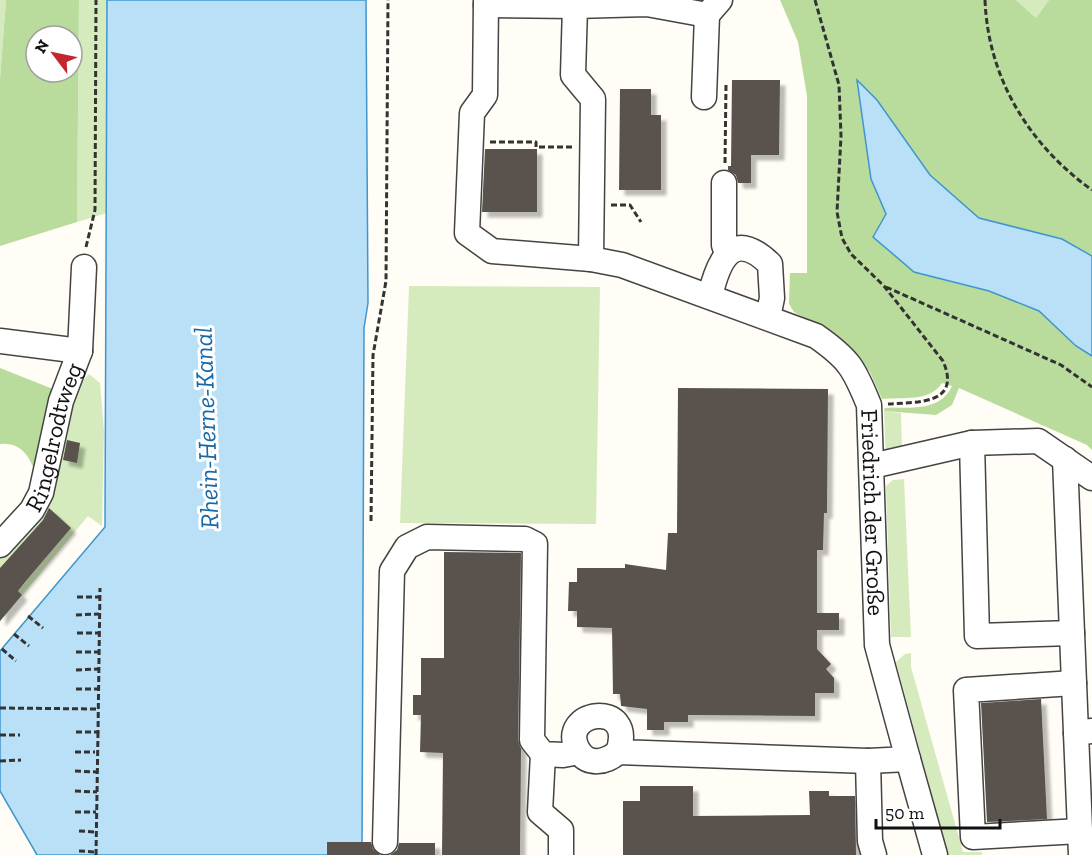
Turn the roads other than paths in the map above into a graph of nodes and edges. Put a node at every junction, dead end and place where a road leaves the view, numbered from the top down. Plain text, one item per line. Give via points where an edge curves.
1 (486, 2) edge
2 (647, 2) edge
3 (575, 6) junction
4 (714, 7) edge
5 (704, 97) dead end
6 (724, 183) dead end
7 (727, 253) junction
8 (591, 259) junction
9 (84, 267) road end
10 (710, 296) junction
11 (768, 317) junction
12 (0, 341) edge
13 (80, 351) junction
14 (972, 443) junction
15 (1065, 459) junction
16 (872, 466) junction
17 (1092, 478) edge
18 (0, 545) edge
19 (1072, 633) junction
20 (1074, 683) junction
21 (1084, 732) edge
22 (579, 752) junction
23 (618, 752) junction
24 (543, 754) junction
25 (908, 759) junction
26 (868, 761) junction
27 (1080, 831) junction
28 (386, 842) dead end
29 (561, 855) edge
30 (874, 855) edge
31 (935, 855) edge
32 (1081, 855) edge

1 - 3 street
1 - 8 street, Friedrich der Große via 485,95 472,113 467,233 492,251
2 - 3 street
2 - 4 street
3 - 8 street via 573,75 593,99
4 - 5 street
6 - 7 street
7 - 10 street
7 - 11 street via 745,247 757,251 771,264
8 - 10 street, Friedrich der Große via 622,265
9 - 13 street, Ringelrodtweg
10 - 11 street, Friedrich der Große
11 - 16 street, Friedrich der Große via 816,336 843,355 856,373 869,405
12 - 13 street, Ringelrodtweg
13 - 18 street, Ringelrodtweg via 61,401 41,493 32,510
14 - 15 street via 1038,441
14 - 16 street
14 - 19 street via 977,636
15 - 17 street
15 - 19 street
16 - 25 street, Friedrich der Große via 877,645
19 - 20 street
20 - 21 street
20 - 27 street via 966,690 973,837
21 - 27 street
22 - 23 street via 588,760 599,762
22 - 23 street via 576,730 593,715 614,720 621,730
22 - 24 street
23 - 26 street
24 - 28 street via 532,740 535,544 525,539 427,537 407,547 392,571
24 - 29 street via 540,812 561,830
25 - 26 street
25 - 31 street, Friedrich der Große
26 - 30 street via 870,841
27 - 32 street

